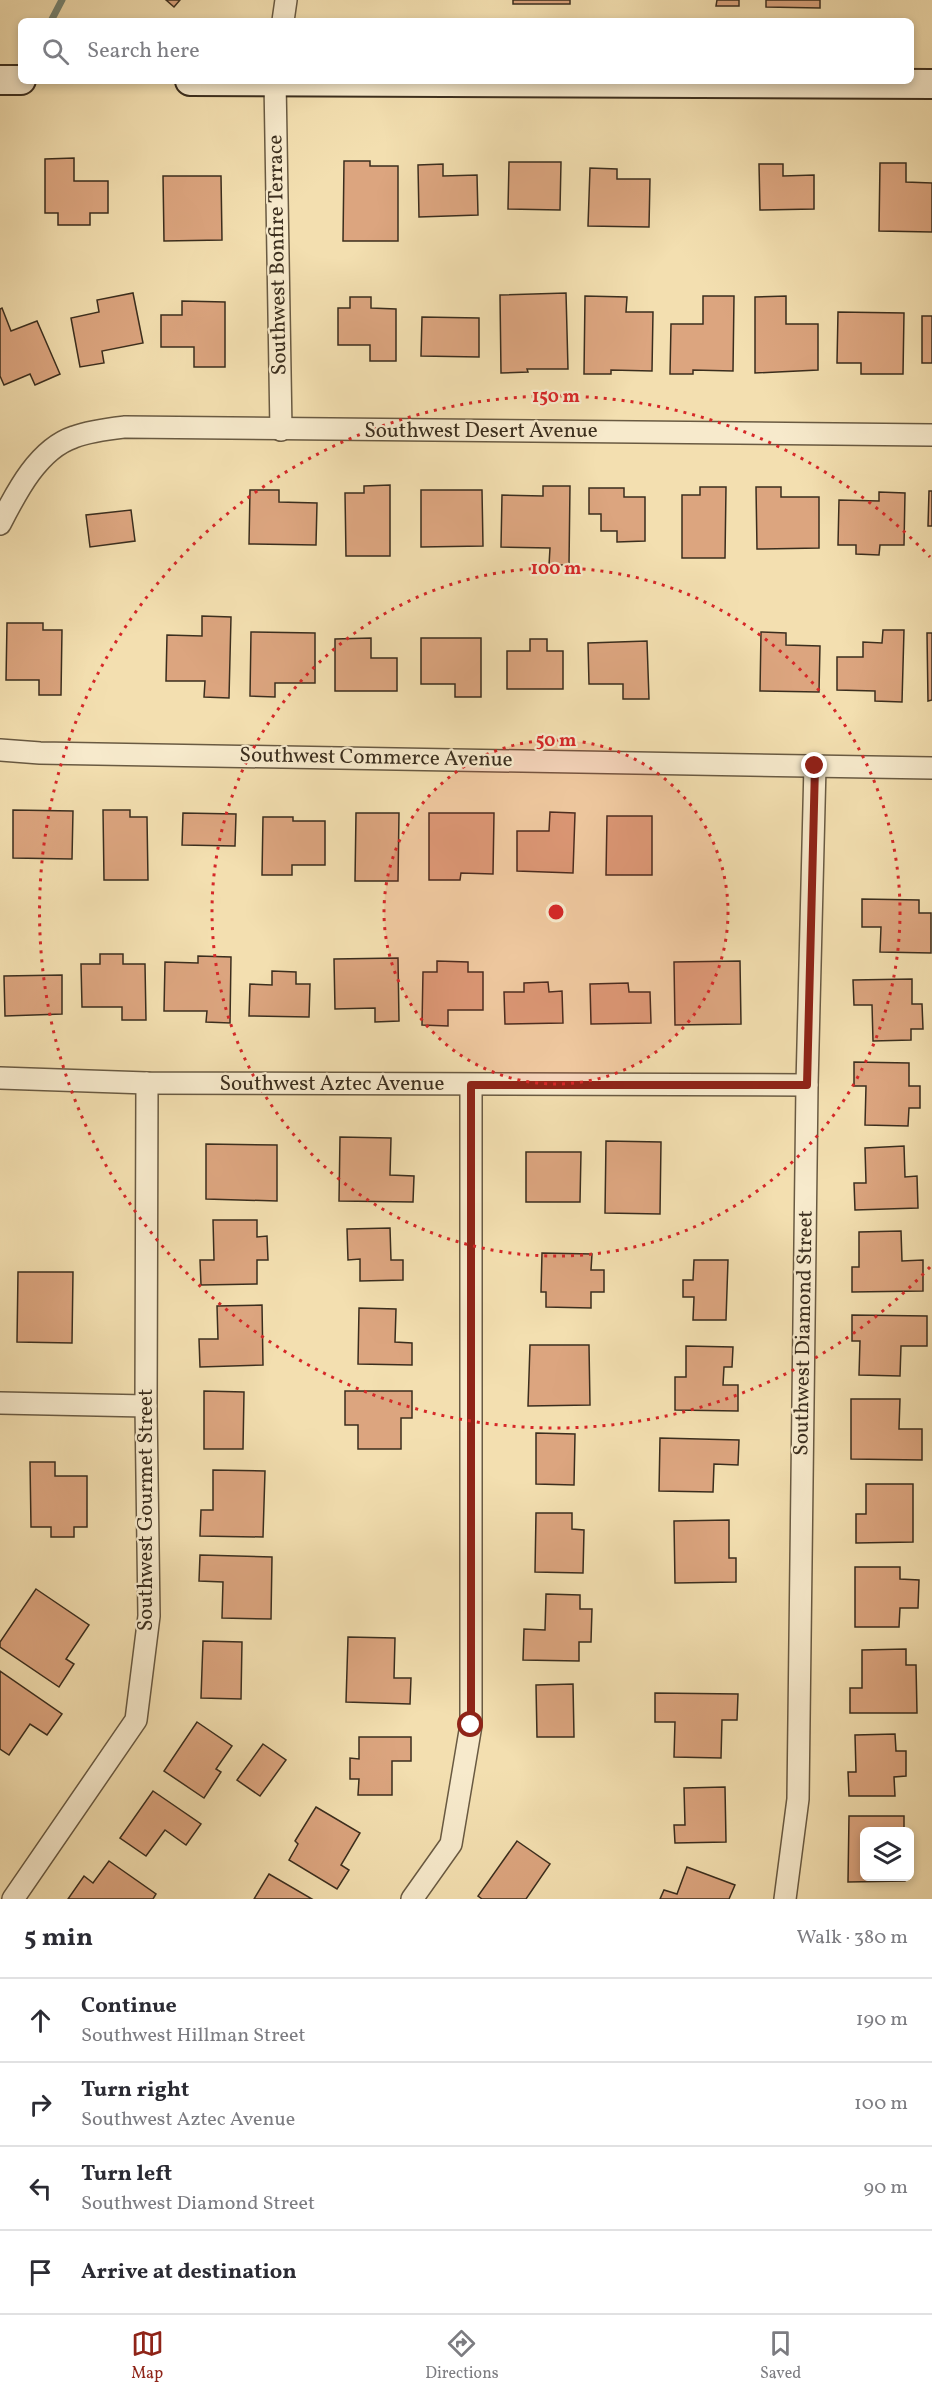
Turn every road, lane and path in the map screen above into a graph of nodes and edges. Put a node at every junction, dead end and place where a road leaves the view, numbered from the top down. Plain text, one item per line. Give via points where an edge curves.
1 (286, 0) edge
2 (283, 18) edge
3 (0, 80) edge
4 (18, 80) edge
5 (275, 84) edge
6 (914, 84) edge
7 (932, 84) edge
8 (280, 430) junction
9 (932, 435) edge
10 (0, 524) edge
11 (0, 750) edge
12 (815, 766) junction
13 (932, 768) edge
14 (0, 1078) edge
15 (147, 1083) junction
16 (471, 1085) junction
17 (807, 1085) junction
18 (0, 1403) edge
19 (146, 1406) junction
20 (13, 1899) edge
21 (412, 1899) edge
22 (785, 1899) edge

1 - 2 street
3 - 4 street
5 - 8 street, Southwest Bonfire Terrace
6 - 7 street
8 - 9 street, Southwest Desert Avenue
8 - 10 street, Southwest Desert Avenue via 125,427 72,437 39,462
11 - 12 street, Southwest Commerce Avenue
12 - 13 street, Southwest Commerce Avenue
12 - 17 street, Southwest Diamond Street
14 - 15 street, Southwest Aztec Avenue
15 - 16 street, Southwest Aztec Avenue
15 - 19 street, Southwest Gourmet Street
16 - 17 street, Southwest Aztec Avenue
16 - 21 street via 471,1725 451,1844
17 - 22 street, Southwest Diamond Street via 798,1799
18 - 19 street
19 - 20 street, Southwest Gourmet Street via 149,1616 136,1720

